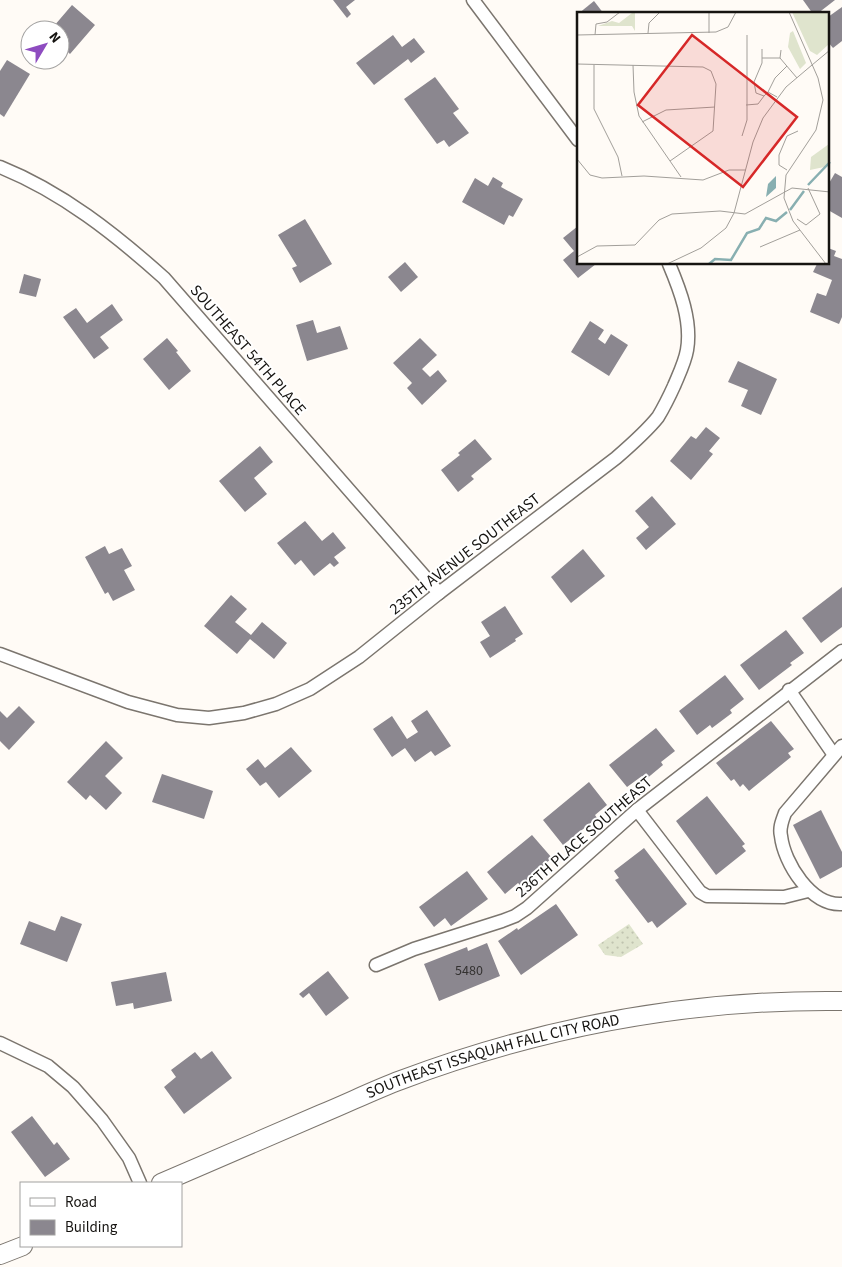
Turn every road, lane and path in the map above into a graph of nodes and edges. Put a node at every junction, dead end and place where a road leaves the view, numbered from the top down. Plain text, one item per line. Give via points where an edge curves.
1 (473, 0) edge
2 (577, 139) edge
3 (0, 167) edge
4 (669, 265) edge
5 (439, 593) junction
6 (842, 651) edge
7 (0, 654) edge
8 (789, 690) junction
9 (838, 750) edge
10 (637, 810) junction
11 (808, 891) junction
12 (842, 904) edge
13 (376, 965) dead end
14 (842, 1001) edge
15 (0, 1043) edge
16 (140, 1182) edge
17 (163, 1182) edge
18 (20, 1247) edge
19 (0, 1255) edge

1 - 2 street
3 - 5 street, SOUTHEAST 54TH PLACE via 66,201 124,242 164,278
4 - 5 street, 235TH AVENUE SOUTHEAST via 684,304 687,349 681,371 657,417 616,458
5 - 7 street, 235TH AVENUE SOUTHEAST via 359,658 310,689 276,704 209,718 177,715 128,702
6 - 8 street, 236TH PLACE SOUTHEAST
8 - 9 street
8 - 10 street, 236TH PLACE SOUTHEAST
9 - 11 street via 785,813 781,824 782,845
10 - 11 street via 700,892 707,896 784,897
10 - 13 street, 236TH PLACE SOUTHEAST via 515,916
11 - 12 street via 828,902
14 - 17 main road, SOUTHEAST ISSAQUAH FALL CITY ROAD via 722,1005 641,1015 495,1049 401,1080
15 - 16 street via 48,1066 73,1087 129,1158
18 - 19 main road

